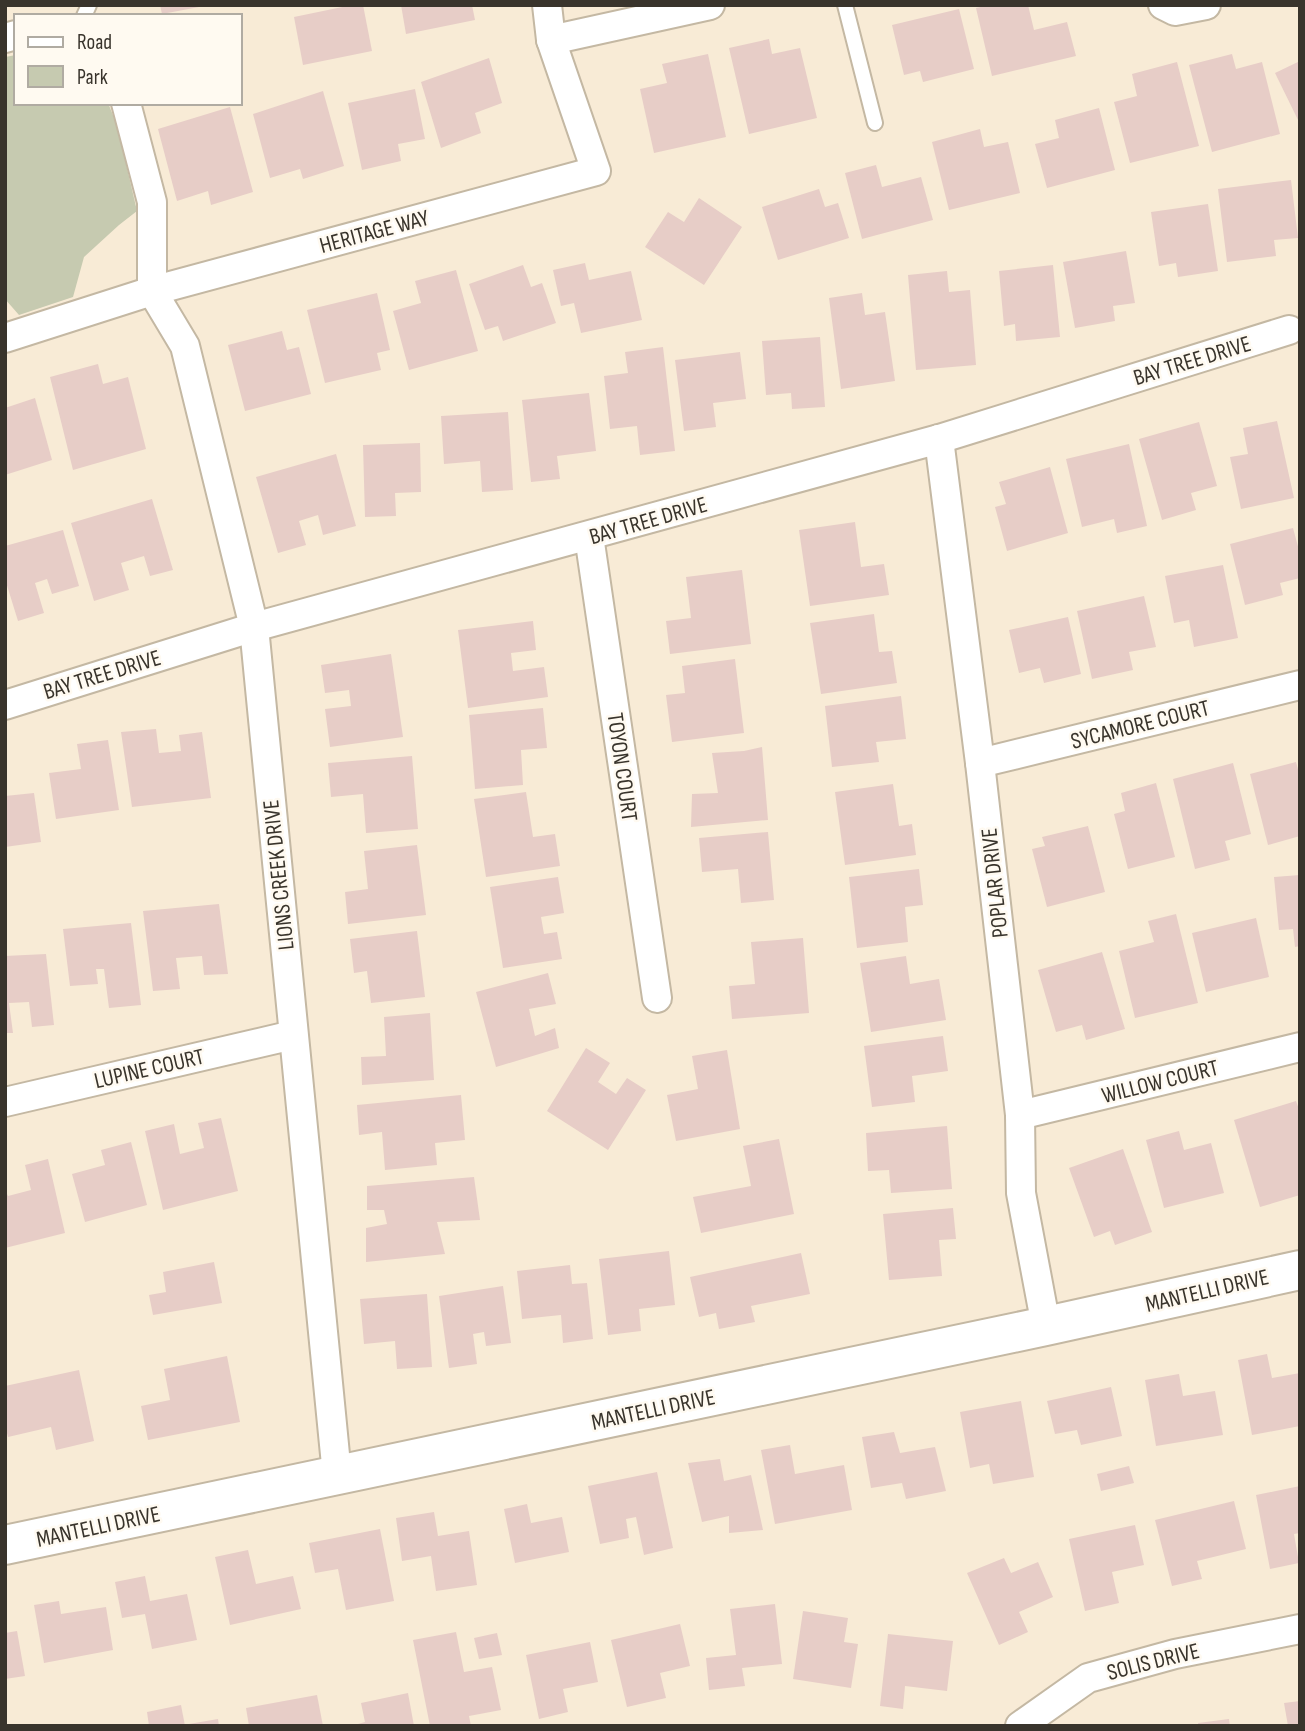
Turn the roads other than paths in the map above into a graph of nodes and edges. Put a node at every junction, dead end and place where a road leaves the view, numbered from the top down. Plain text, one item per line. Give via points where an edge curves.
1 (547, 5) edge
2 (710, 5) edge
3 (845, 5) edge
4 (1163, 5) edge
5 (1206, 5) edge
6 (551, 40) junction
7 (127, 105) edge
8 (875, 123) dead end
9 (152, 291) junction
10 (1289, 330) dead end
11 (7, 334) edge
12 (939, 439) junction
13 (589, 536) junction
14 (254, 626) junction
15 (1300, 685) edge
16 (5, 705) edge
17 (981, 763) junction
18 (657, 998) dead end
19 (293, 1035) junction
20 (1300, 1047) edge
21 (5, 1102) edge
22 (1020, 1115) junction
23 (1300, 1270) edge
24 (1046, 1326) junction
25 (337, 1475) junction
26 (5, 1545) edge
27 (1300, 1629) edge
28 (1020, 1726) edge

1 - 6 street
2 - 6 street
3 - 8 lane
4 - 5 street via 1175,11
6 - 9 street, HERITAGE WAY via 596,171
7 - 9 street via 152,202
9 - 11 street, HERITAGE WAY
9 - 14 street, LIONS CREEK DRIVE via 185,346
10 - 12 street, BAY TREE DRIVE
12 - 13 street, BAY TREE DRIVE
12 - 17 street, POPLAR DRIVE
13 - 14 street, BAY TREE DRIVE
13 - 18 street, TOYON COURT
14 - 16 street, BAY TREE DRIVE
14 - 19 street, LIONS CREEK DRIVE
15 - 17 street, SYCAMORE COURT
17 - 22 street, POPLAR DRIVE
19 - 21 street, LUPINE COURT
19 - 25 street, LIONS CREEK DRIVE
20 - 22 street, WILLOW COURT
22 - 24 street, POPLAR DRIVE via 1021,1193
23 - 24 street, MANTELLI DRIVE
24 - 25 street, MANTELLI DRIVE
25 - 26 street, MANTELLI DRIVE
27 - 28 street, SOLIS DRIVE via 1175,1654 1088,1678

